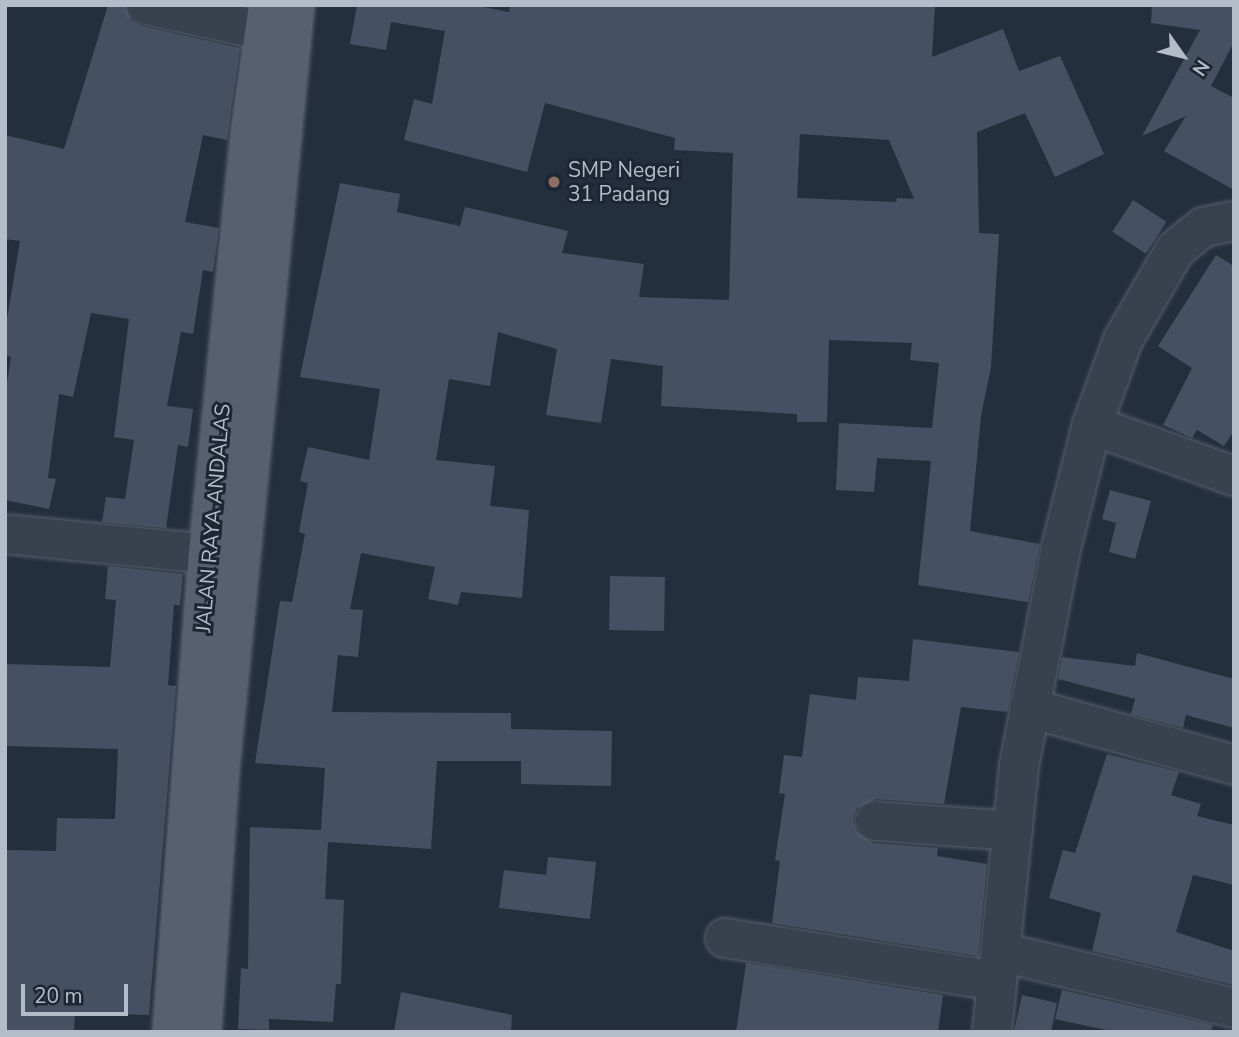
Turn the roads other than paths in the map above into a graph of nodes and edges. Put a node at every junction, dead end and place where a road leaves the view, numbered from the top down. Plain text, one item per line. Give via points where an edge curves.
1 (146, 5) edge
2 (295, 5) edge
3 (266, 18) edge
4 (1234, 221) edge
5 (1092, 425) junction
6 (232, 468) junction
7 (1234, 476) edge
8 (5, 534) edge
9 (208, 554) junction
10 (1029, 708) junction
11 (1234, 765) edge
12 (875, 821) dead end
13 (1013, 831) junction
14 (725, 938) dead end
15 (999, 966) junction
16 (1234, 1008) edge
17 (172, 1032) edge
18 (202, 1032) edge
19 (992, 1032) edge

1 - 3 street
2 - 6 main road, JALAN RAYA ANDALAS
3 - 6 main road, JALAN RAYA ANDALAS via 250,133
4 - 5 street via 1203,227 1175,250 1124,340
5 - 7 street
5 - 10 street via 1061,548
6 - 9 main road, JALAN RAYA ANDALAS
6 - 18 main road, JALAN RAYA ANDALAS
8 - 9 street
9 - 17 main road, JALAN RAYA ANDALAS
10 - 11 street
10 - 13 street
12 - 13 street
13 - 15 street
14 - 15 street
15 - 16 street
15 - 19 street

